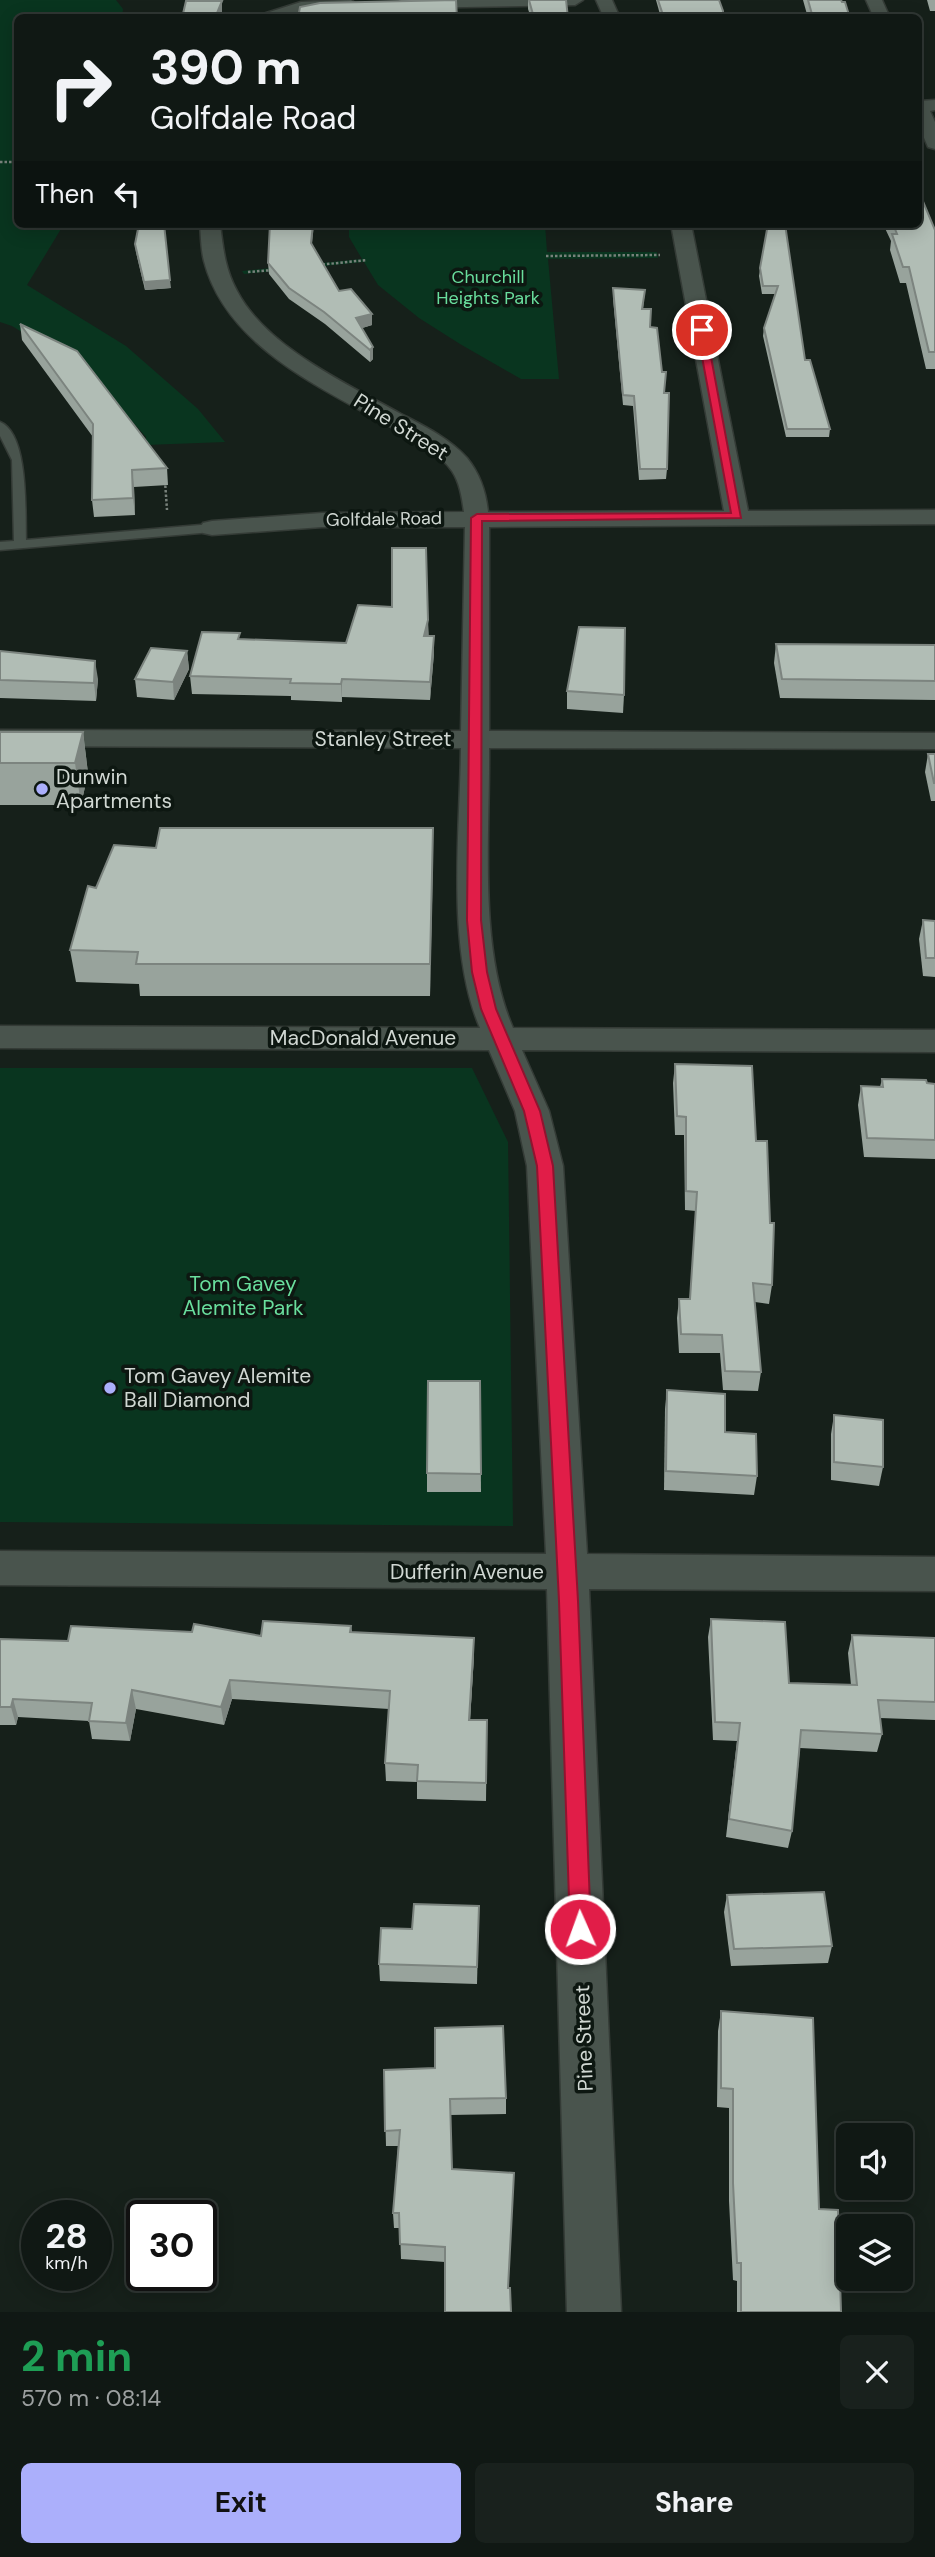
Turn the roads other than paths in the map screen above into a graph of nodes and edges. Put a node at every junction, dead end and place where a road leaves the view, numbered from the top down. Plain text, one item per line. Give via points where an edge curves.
1 (575, 0) edge
2 (365, 4) edge
3 (392, 4) edge
4 (279, 14) edge
5 (922, 113) edge
6 (935, 143) edge
7 (210, 228) edge
8 (682, 228) edge
9 (0, 425) edge
10 (737, 516) junction
11 (935, 517) edge
12 (477, 518) junction
13 (212, 528) joint
14 (20, 545) junction
15 (0, 546) edge
16 (0, 738) edge
17 (476, 740) junction
18 (935, 741) edge
19 (0, 1037) edge
20 (501, 1038) junction
21 (935, 1041) edge
22 (0, 1568) edge
23 (567, 1572) junction
24 (935, 1574) edge
25 (594, 2312) edge

1 - 3 street
2 - 4 street via 301,7
5 - 6 street
7 - 12 street, Pine Street via 209,244 225,291 258,333 310,372 448,453 465,472
8 - 10 street
9 - 14 lane via 18,460
10 - 11 street, Golfdale Road
10 - 12 street, Golfdale Road
12 - 13 street, Golfdale Road via 323,520
12 - 17 street, Pine Street
13 - 14 lane
14 - 15 lane
16 - 17 street, Stanley Street
17 - 18 street, Stanley Street
17 - 20 street, Pine Street via 474,920 488,1009
19 - 20 street, MacDonald Avenue
20 - 21 street, MacDonald Avenue
20 - 23 street, Pine Street via 532,1111 545,1166
22 - 23 street, Dufferin Avenue
23 - 24 street, Dufferin Avenue
23 - 25 street, Pine Street

